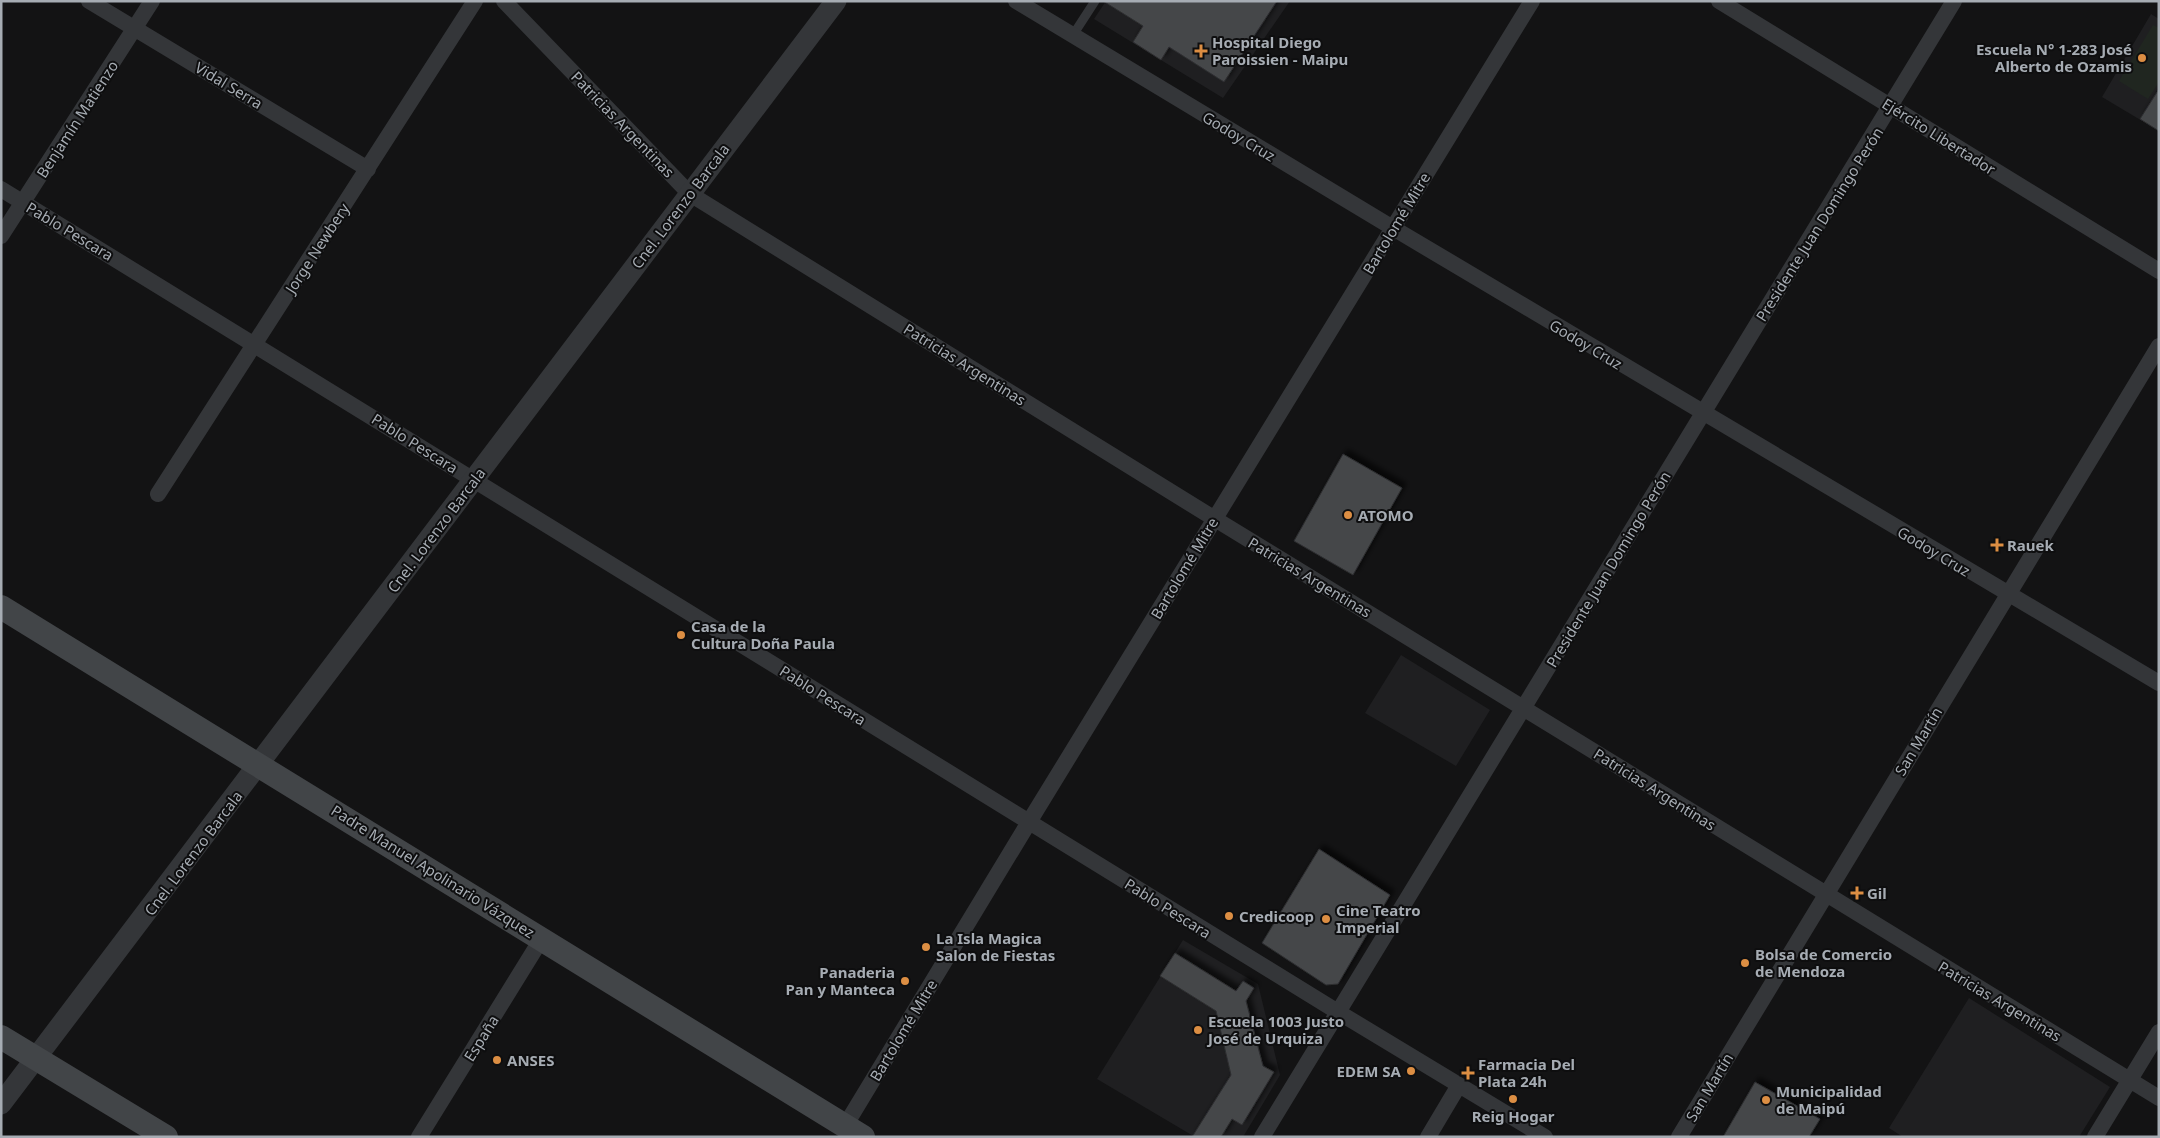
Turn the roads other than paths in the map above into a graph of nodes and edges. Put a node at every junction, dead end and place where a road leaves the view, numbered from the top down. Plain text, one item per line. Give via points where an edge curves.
1 (90, 1) edge
2 (152, 1) edge
3 (475, 1) edge
4 (504, 1) edge
5 (836, 1) edge
6 (1095, 1) edge
7 (1532, 1) edge
8 (1719, 1) edge
9 (1954, 1) edge
10 (1022, 3) edge
11 (135, 29) junction
12 (1072, 35) junction
13 (1892, 106) junction
14 (368, 169) junction
15 (1, 189) edge
16 (690, 194) junction
17 (23, 202) junction
18 (1393, 228) junction
19 (1, 236) edge
20 (2159, 271) edge
21 (256, 344) junction
22 (2159, 346) edge
23 (1703, 413) junction
24 (473, 480) junction
25 (158, 494) dead end
26 (1214, 519) junction
27 (2006, 594) junction
28 (1, 607) edge
29 (2159, 683) edge
30 (1523, 708) junction
31 (260, 765) junction
32 (1029, 822) junction
33 (1826, 894) junction
34 (542, 938) junction
35 (1338, 1012) junction
36 (2159, 1032) edge
37 (1, 1037) edge
38 (36, 1058) junction
39 (2130, 1080) junction
40 (1460, 1085) junction
41 (2159, 1098) edge
42 (1, 1104) edge
43 (849, 1133) edge
44 (166, 1137) edge
45 (420, 1137) edge
46 (1262, 1137) edge
47 (1428, 1137) edge
48 (1545, 1137) edge
49 (1679, 1137) edge
50 (2095, 1137) edge

1 - 11 street, Vidal Serra
2 - 11 street, Benjamín Matienzo
3 - 14 street, Jorge Newbery
4 - 16 street, Patricias Argentinas
5 - 16 street, Cnel. Lorenzo Barcala
6 - 12 lane
7 - 18 street, Bartolomé Mitre
8 - 13 street, Ejército Libertador
9 - 13 street, Presidente Juan Domingo Perón
10 - 12 street, Godoy Cruz
11 - 14 street, Vidal Serra
11 - 17 street, Benjamín Matienzo
12 - 18 street, Godoy Cruz
13 - 20 street, Ejército Libertador
13 - 23 street, Presidente Juan Domingo Perón
14 - 21 street, Jorge Newbery
15 - 17 street, Pablo Pescara
16 - 24 street, Cnel. Lorenzo Barcala
16 - 26 street, Patricias Argentinas
17 - 19 street, Benjamín Matienzo
17 - 21 street, Pablo Pescara
18 - 23 street, Godoy Cruz
18 - 26 street, Bartolomé Mitre
21 - 24 street, Pablo Pescara
21 - 25 street, Jorge Newbery
22 - 27 street, San Martín
23 - 27 street, Godoy Cruz
23 - 30 street, Presidente Juan Domingo Perón
24 - 31 street, Cnel. Lorenzo Barcala
24 - 32 street, Pablo Pescara
26 - 30 street, Patricias Argentinas
26 - 32 street, Bartolomé Mitre
27 - 29 street, Godoy Cruz
27 - 33 street, San Martín
28 - 31 main road, Padre Manuel Apolinario Vázquez
30 - 33 street, Patricias Argentinas
30 - 35 street, Presidente Juan Domingo Perón
31 - 34 main road, Padre Manuel Apolinario Vázquez
31 - 38 street, Cnel. Lorenzo Barcala
32 - 35 street, Pablo Pescara
32 - 43 street, Bartolomé Mitre
33 - 39 street, Patricias Argentinas
33 - 49 street, San Martín
34 - 43 main road, Padre Manuel Apolinario Vázquez
34 - 45 street, España
35 - 40 street, Pablo Pescara
35 - 46 street, Presidente Juan Domingo Perón
36 - 39 street
37 - 38 main road
38 - 42 street, Cnel. Lorenzo Barcala
38 - 44 main road
39 - 41 street, Patricias Argentinas
39 - 50 street
40 - 47 street
40 - 48 street, Pablo Pescara

